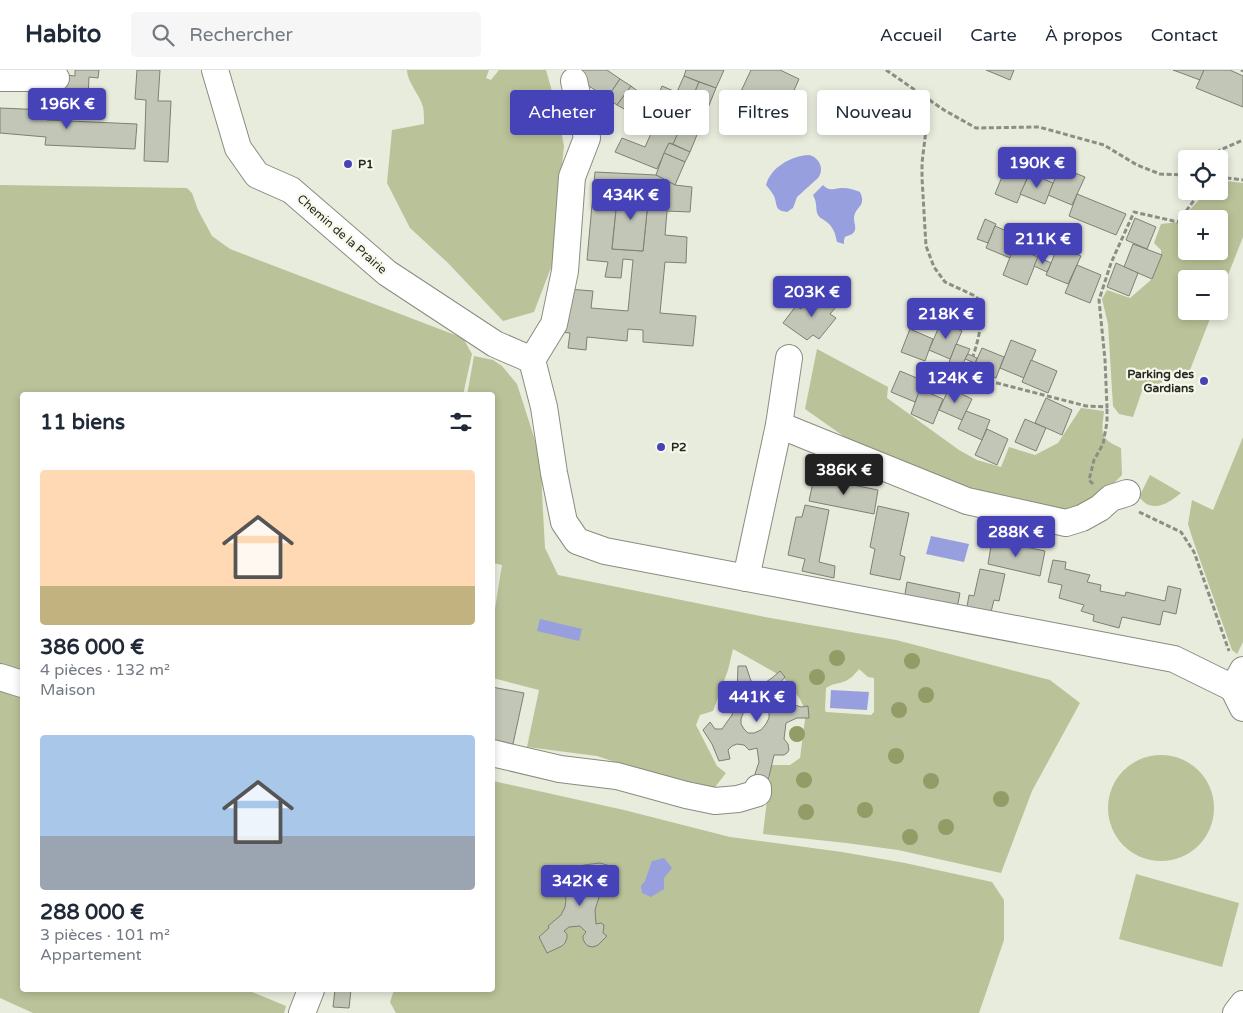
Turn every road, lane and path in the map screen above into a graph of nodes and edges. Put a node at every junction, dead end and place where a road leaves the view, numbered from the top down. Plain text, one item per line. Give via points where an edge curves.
1 (215, 70) edge
2 (886, 70) edge
3 (0, 78) edge
4 (56, 78) dead end
5 (574, 81) dead end
6 (915, 90) edge
7 (930, 100) edge
8 (925, 135) edge
9 (1243, 140) edge
10 (1220, 150) edge
11 (1178, 175) edge
12 (1228, 178) edge
13 (1243, 180) edge
14 (1194, 200) edge
15 (973, 356) dead end
16 (789, 358) dead end
17 (532, 360) junction
18 (971, 362) dead end
19 (1107, 408) junction
20 (779, 425) junction
21 (1119, 496) junction
22 (746, 578) junction
23 (0, 677) edge
24 (1238, 681) edge
25 (20, 683) edge
26 (495, 754) edge
27 (758, 788) dead end
28 (310, 992) edge
29 (1243, 1004) edge
30 (302, 1013) edge
31 (1236, 1013) edge

1 - 17 street, Chemin de la Prairie via 238,148 257,175 291,190 387,273 495,344
2 - 6 path
3 - 4 street
5 - 17 street via 588,138 572,177 565,271 554,324
7 - 11 path via 976,128 1039,127 1104,146 1160,174
8 - 15 path via 922,178 926,246 945,282 981,301
9 - 10 path
12 - 13 path
14 - 19 path via 1178,222 1134,212 1111,263 1099,300
16 - 20 street
17 - 22 street via 544,407 564,522 577,541 605,551
18 - 19 path via 966,375 1086,406
19 - 21 path via 1103,444 1094,460 1089,480 1104,494
20 - 21 street via 967,501 1066,523 1082,518
20 - 22 street
21 - 24 path via 1181,532 1194,552
22 - 24 street via 1174,659
23 - 25 street
26 - 27 street via 560,769 618,776 715,801 738,799 758,792
28 - 30 street
29 - 31 street

